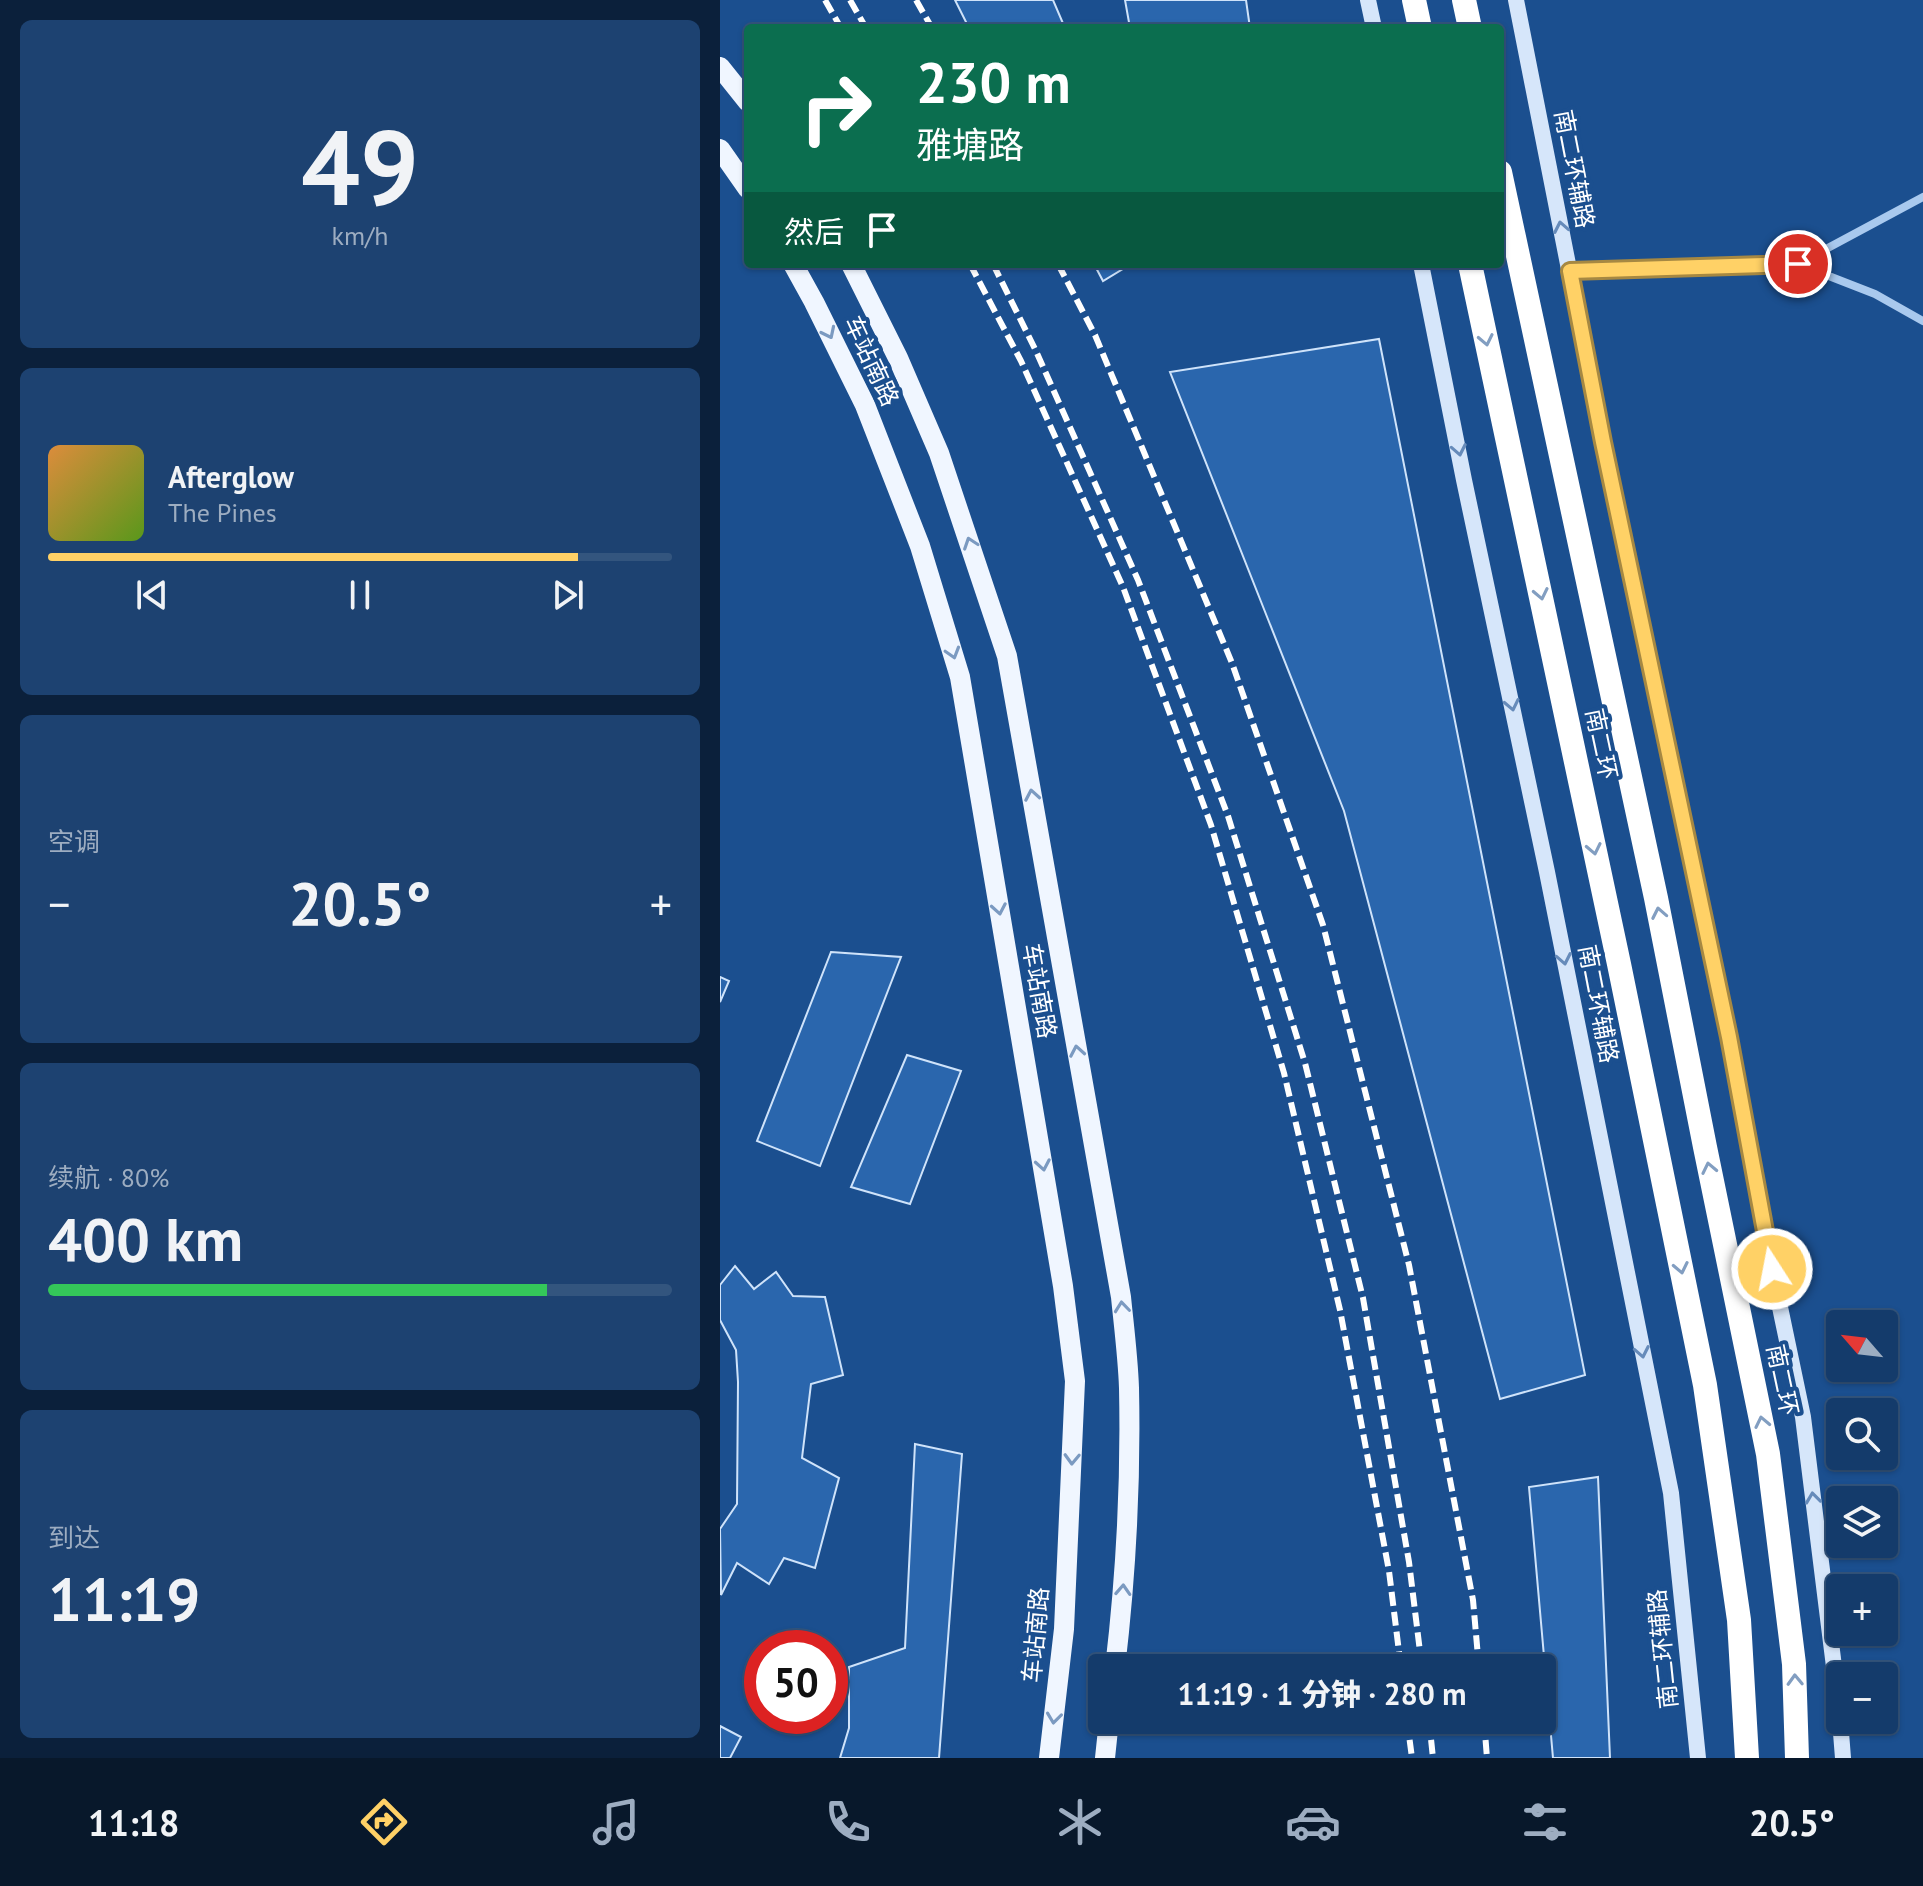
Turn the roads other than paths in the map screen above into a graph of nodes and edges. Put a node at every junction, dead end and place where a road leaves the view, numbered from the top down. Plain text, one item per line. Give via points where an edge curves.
1 (1368, 0) edge
2 (1414, 0) edge
3 (1464, 0) edge
4 (1516, 0) edge
5 (1373, 24) edge
6 (1419, 24) edge
7 (1469, 24) edge
8 (720, 67) edge
9 (744, 97) edge
10 (720, 149) edge
11 (744, 183) edge
12 (1504, 191) edge
13 (1923, 197) edge
14 (1798, 264) junction
15 (795, 268) edge
16 (853, 268) edge
17 (1422, 268) edge
18 (1471, 268) edge
19 (1570, 271) junction
20 (1923, 321) edge
21 (1117, 1654) edge
22 (1833, 1662) edge
23 (1108, 1734) edge
24 (1841, 1734) edge
25 (1049, 1758) edge
26 (1105, 1758) edge
27 (1698, 1758) edge
28 (1747, 1758) edge
29 (1797, 1758) edge
30 (1843, 1758) edge

1 - 5 main road
2 - 6 highway
3 - 7 highway
19 -> 4 main road, 南二环辅路
8 - 9 main road
10 - 11 main road
29 -> 12 highway, 南二环 via 1794,1664 1768,1454 1656,898
13 - 14 street
14 - 19 street
14 - 20 street via 1875,294
15 -> 25 main road, 车站南路 via 865,405 920,546 960,677 1075,1381 1064,1629
21 -> 16 main road, 车站南路 via 1129,1475 1129,1385 1121,1297 1007,656 939,453
17 -> 27 main road, 南二环辅路 via 1671,1493
18 -> 28 highway, 南二环 via 1705,1385 1739,1620
22 -> 19 main road, 南二环辅路 via 1803,1417
23 - 26 main road
24 - 30 main road, 南二环辅路

